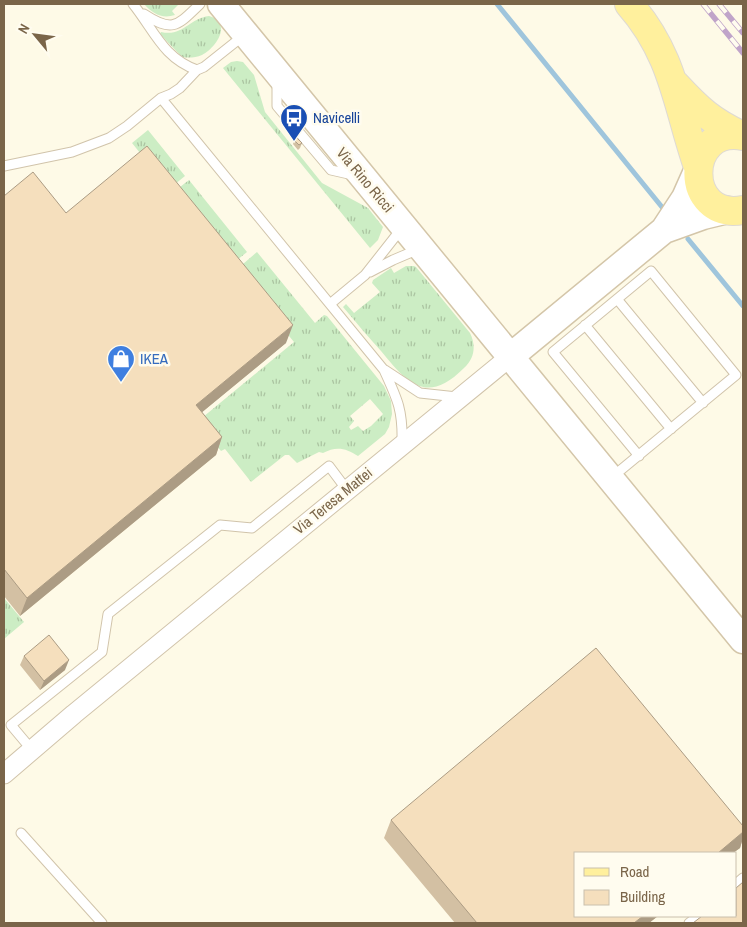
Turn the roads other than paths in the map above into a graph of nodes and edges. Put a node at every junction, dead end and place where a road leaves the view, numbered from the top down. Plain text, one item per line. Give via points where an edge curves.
1 (133, 4) edge
2 (200, 4) edge
3 (221, 4) edge
4 (629, 4) edge
5 (139, 12) junction
6 (245, 34) junction
7 (197, 70) junction
8 (674, 83) junction
9 (161, 98) junction
10 (743, 136) edge
11 (4, 166) edge
12 (698, 169) junction
13 (737, 212) edge
14 (404, 227) junction
15 (664, 230) junction
16 (420, 249) junction
17 (365, 275) junction
18 (617, 299) junction
19 (330, 304) junction
20 (585, 325) junction
21 (511, 356) junction
22 (384, 370) junction
23 (460, 397) junction
24 (703, 403) junction
25 (671, 429) junction
26 (402, 444) junction
27 (639, 456) junction
28 (611, 478) junction
29 (347, 490) junction
30 (743, 640) edge
31 (32, 750) junction
32 (4, 774) edge
33 (21, 833) dead end
34 (102, 923) edge

1 - 5 lane
2 - 5 lane via 172,26 163,25
3 - 6 street, Via Rino Ricci
4 - 8 main road via 659,48
5 - 7 lane via 169,55
6 - 7 lane
6 - 14 street, Via Rino Ricci
7 - 9 lane via 180,88
8 - 10 main road via 700,110
8 - 12 main road
9 - 11 lane via 127,126 100,142 72,152
9 - 19 lane
10 - 12 main road via 721,138 713,143 703,153
12 - 13 main road via 698,183 707,199 716,206
12 - 15 street via 685,198
13 - 15 street via 704,216
14 - 16 street, Via Rino Ricci
14 - 17 lane
15 - 21 street, Via Teresa Mattei
16 - 17 lane
16 - 21 street, Via Rino Ricci
17 - 19 lane
18 - 20 lane
18 - 24 lane
18 - 24 lane via 651,271 736,375
19 - 22 lane
20 - 25 lane
20 - 27 lane via 553,352
21 - 23 street, Via Teresa Mattei
21 - 28 street, Via Rino Ricci
22 - 23 lane via 420,393
22 - 26 lane via 399,402 403,422
23 - 26 street, Via Teresa Mattei
24 - 25 lane
25 - 27 lane
26 - 29 street, Via Teresa Mattei
27 - 28 lane
28 - 30 street, Via Rino Ricci
29 - 31 street, Via Teresa Mattei
29 - 31 lane via 329,466 252,528 220,525 108,614 102,652 11,725
31 - 32 street, Via Teresa Mattei
33 - 34 lane

